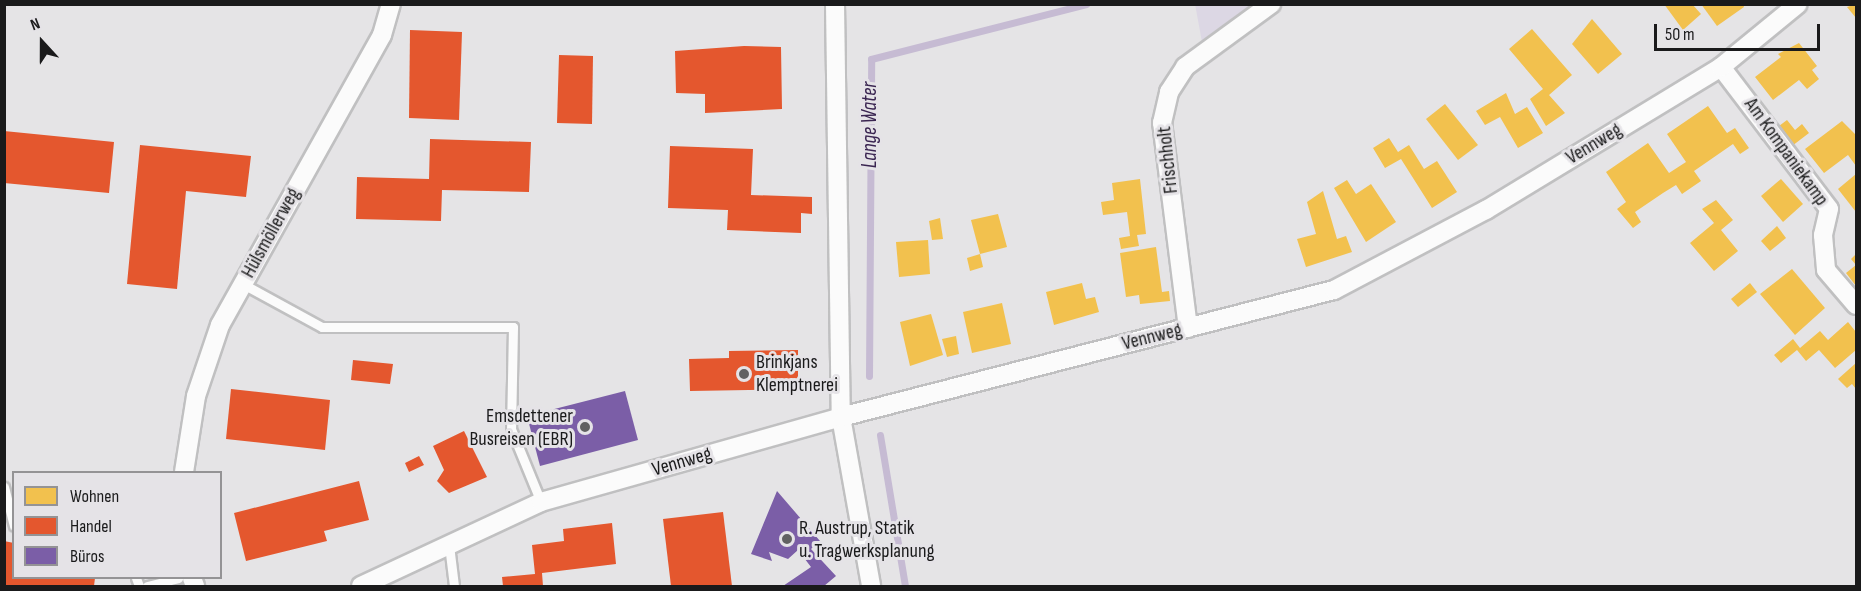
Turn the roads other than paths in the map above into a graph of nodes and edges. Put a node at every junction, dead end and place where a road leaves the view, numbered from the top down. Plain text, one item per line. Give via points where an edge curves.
1 (391, 4) edge
2 (835, 4) edge
3 (1271, 4) edge
4 (1798, 4) edge
5 (1721, 67) junction
6 (243, 284) junction
7 (1857, 305) edge
8 (1188, 328) junction
9 (842, 417) junction
10 (184, 471) edge
11 (4, 487) edge
12 (541, 502) junction
13 (12, 518) edge
14 (449, 545) junction
15 (174, 579) edge
16 (147, 586) edge
17 (361, 586) edge
18 (454, 586) edge
19 (871, 586) edge

1 - 6 street, Hülsmöllerweg via 382,36
2 - 9 street
3 - 8 street, Frischholt via 1185,67 1169,92 1162,123
4 - 5 street, Vennweg
5 - 7 street, Am Kompaniekamp via 1829,209 1823,235 1826,270
5 - 8 street, Vennweg via 1486,210 1334,290
6 - 10 street, Hülsmöllerweg via 220,325 196,396
6 - 12 lane via 322,327 513,327 511,429
8 - 9 street, Vennweg
9 - 12 street, Vennweg
9 - 19 street
11 - 13 lane
12 - 14 street, Vennweg
14 - 17 street, Vennweg
14 - 18 lane
15 - 16 lane

